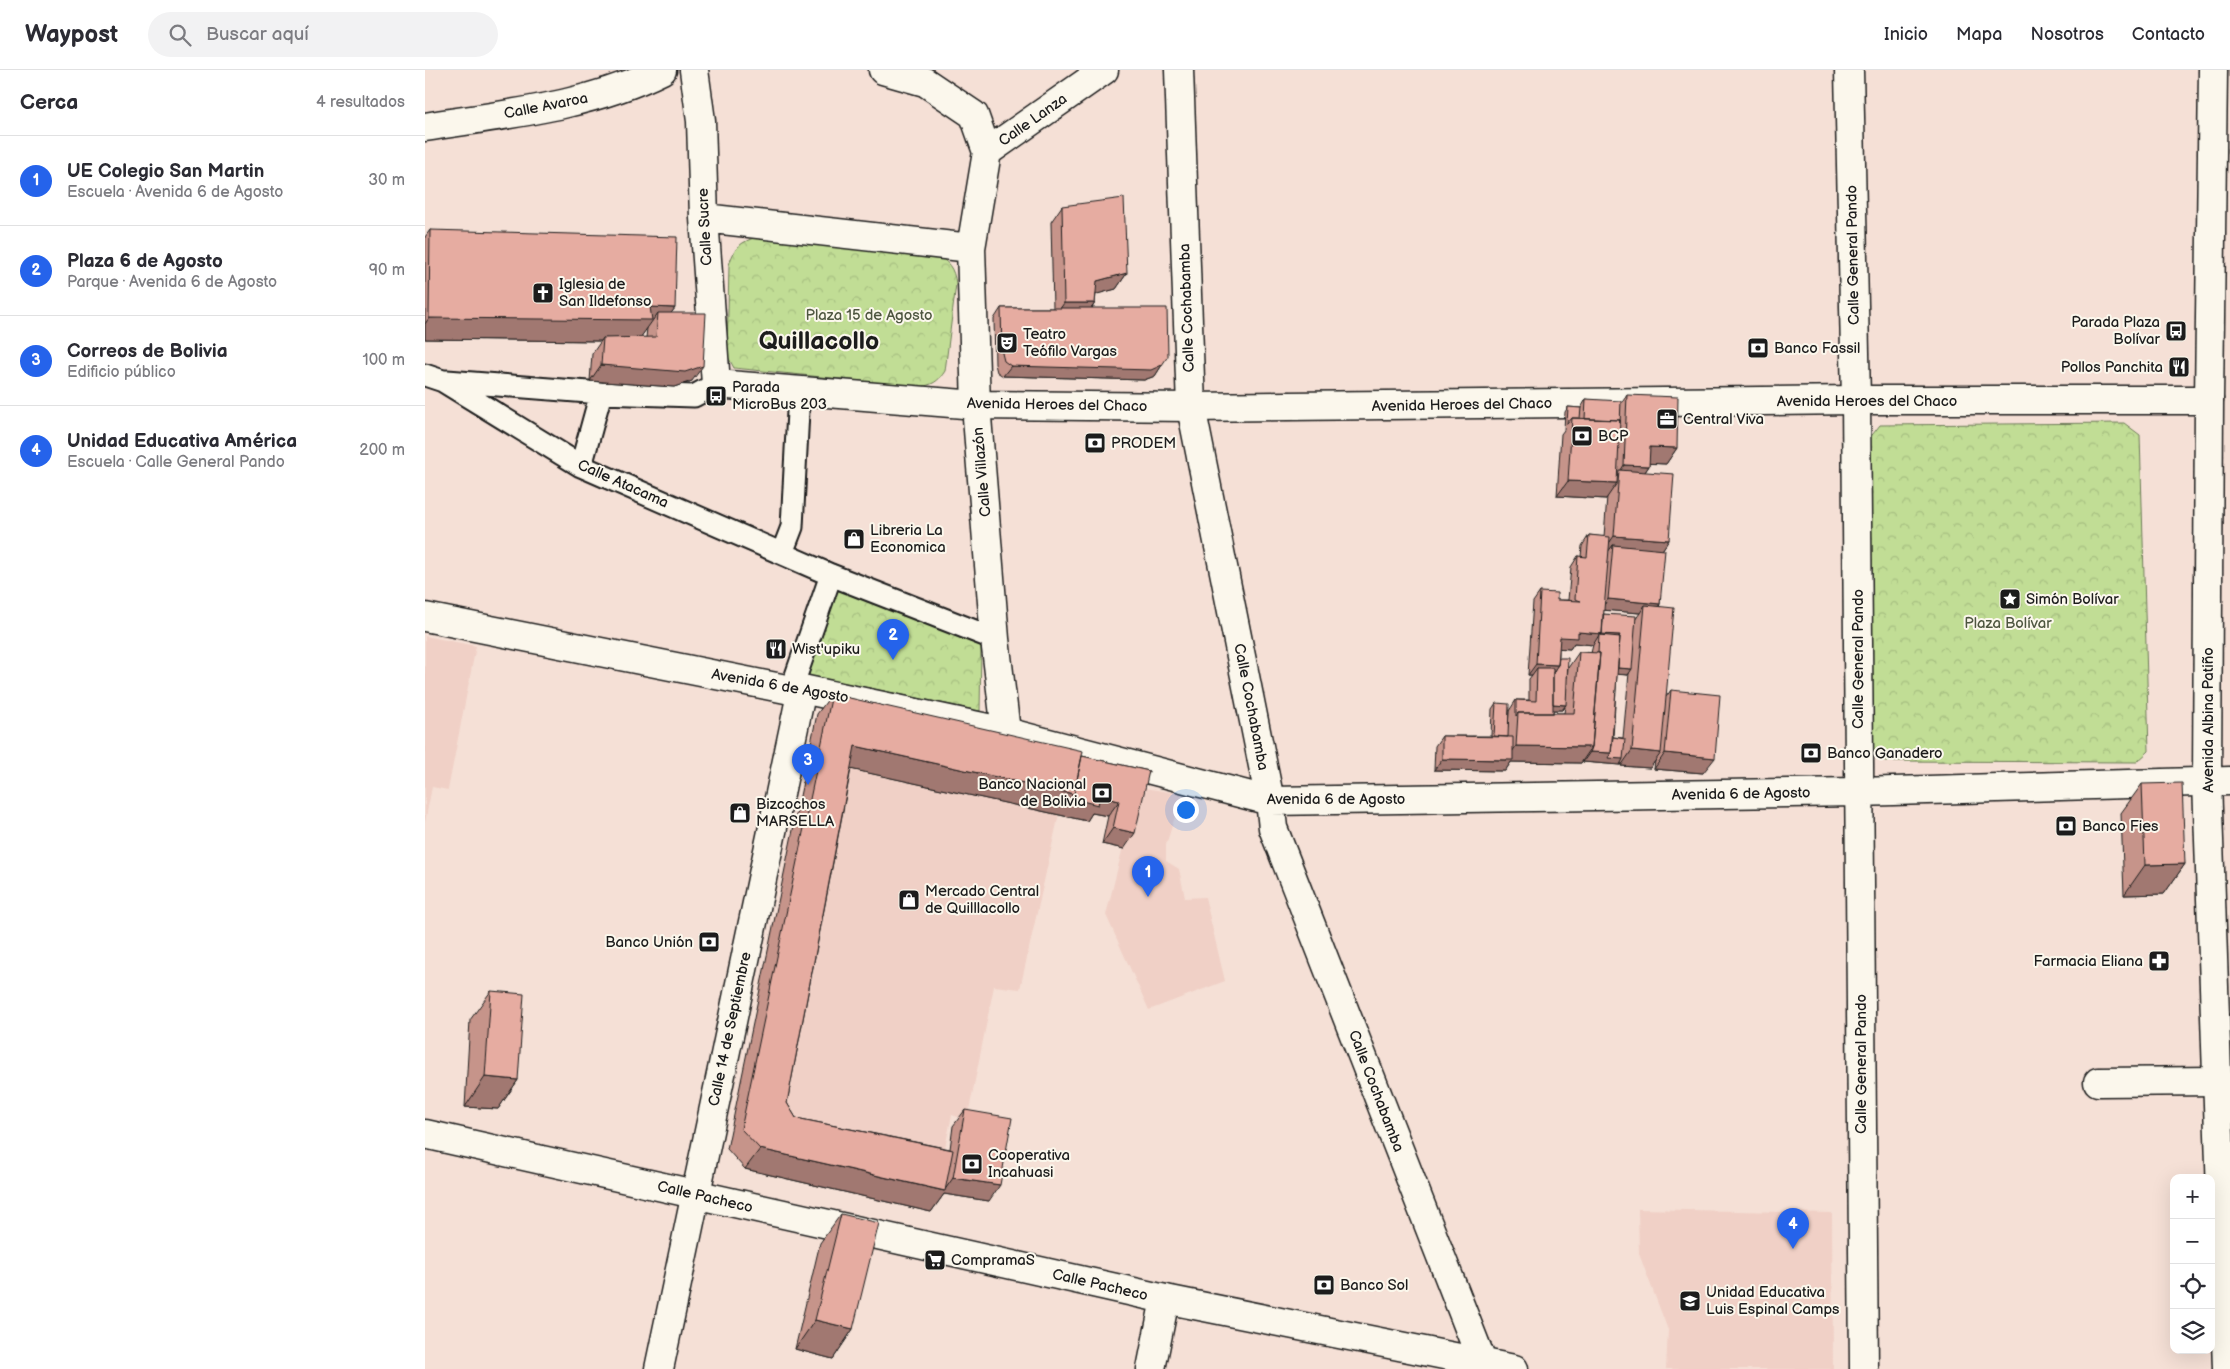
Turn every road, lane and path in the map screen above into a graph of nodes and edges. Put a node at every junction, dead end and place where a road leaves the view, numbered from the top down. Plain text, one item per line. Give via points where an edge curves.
1 (662, 70) edge
2 (694, 70) edge
3 (883, 70) edge
4 (1104, 70) edge
5 (1179, 70) edge
6 (1849, 70) edge
7 (2213, 70) edge
8 (425, 127) edge
9 (987, 152) junction
10 (704, 218) junction
11 (971, 248) junction
12 (434, 378) edge
13 (716, 384) junction
14 (799, 392) junction
15 (601, 393) junction
16 (2219, 399) edge
17 (1856, 400) junction
18 (976, 405) junction
19 (1191, 408) junction
20 (581, 466) junction
21 (781, 553) junction
22 (831, 575) junction
23 (425, 617) edge
24 (995, 639) junction
25 (797, 689) junction
26 (1006, 732) junction
27 (2219, 781) edge
28 (1859, 792) junction
29 (1270, 801) junction
30 (2218, 1081) junction
31 (2098, 1082) dead end
32 (425, 1134) edge
33 (695, 1195) junction
34 (1165, 1299) junction
35 (1483, 1366) edge
36 (659, 1369) edge
37 (1151, 1369) edge
38 (1514, 1369) edge
39 (1864, 1369) edge
40 (2227, 1369) edge

1 - 8 main road, Calle Avaroa via 634,84 566,105
2 - 10 main road, Calle Sucre via 701,120
3 - 9 main road via 925,82 974,115
4 - 9 main road, Calle Lanza
5 - 19 main road, Calle Cochabamba
6 - 17 main road, Calle General Pando
7 - 16 main road, Avenida Albina Patiño
9 - 11 main road, Calle Villazón
10 - 11 main road
10 - 13 main road, Calle Sucre
11 - 18 main road, Calle Villazón
12 - 15 street
12 - 20 street, Calle Atacama
13 - 14 main road, Avenida Heroes del Chaco
13 - 15 street via 694,396
14 - 18 main road, Avenida Heroes del Chaco
14 - 21 street via 792,527
15 - 20 street
16 - 17 main road, Avenida Heroes del Chaco
16 - 27 main road, Avenida Albina Patiño
17 - 19 main road, Avenida Heroes del Chaco
17 - 28 main road, Calle General Pando
18 - 19 main road, Avenida Heroes del Chaco
18 - 24 main road, Calle Villazón
19 - 29 main road, Calle Cochabamba
20 - 21 street, Calle Atacama
21 - 22 street, Calle Atacama
22 - 24 street, Calle Atacama
22 - 25 street
23 - 25 main road, Avenida 6 de Agosto
24 - 26 main road, Calle Villazón
25 - 26 main road, Avenida 6 de Agosto
25 - 33 main road, Calle 14 de Septiembre
26 - 29 main road, Avenida 6 de Agosto
27 - 28 main road, Avenida 6 de Agosto
27 - 30 main road, Avenida Albina Patiño
28 - 29 main road, Avenida 6 de Agosto
28 - 39 main road, Calle General Pando
29 - 35 main road, Calle Cochabamba via 1273,828
30 - 31 main road
30 - 40 main road, Avenida Albina Patiño
32 - 33 main road, Calle Pacheco
33 - 34 main road, Calle Pacheco
33 - 36 main road, Calle 14 de Septiembre
34 - 35 main road, Calle Pacheco
34 - 37 main road
35 - 38 main road, Calle Pacheco

